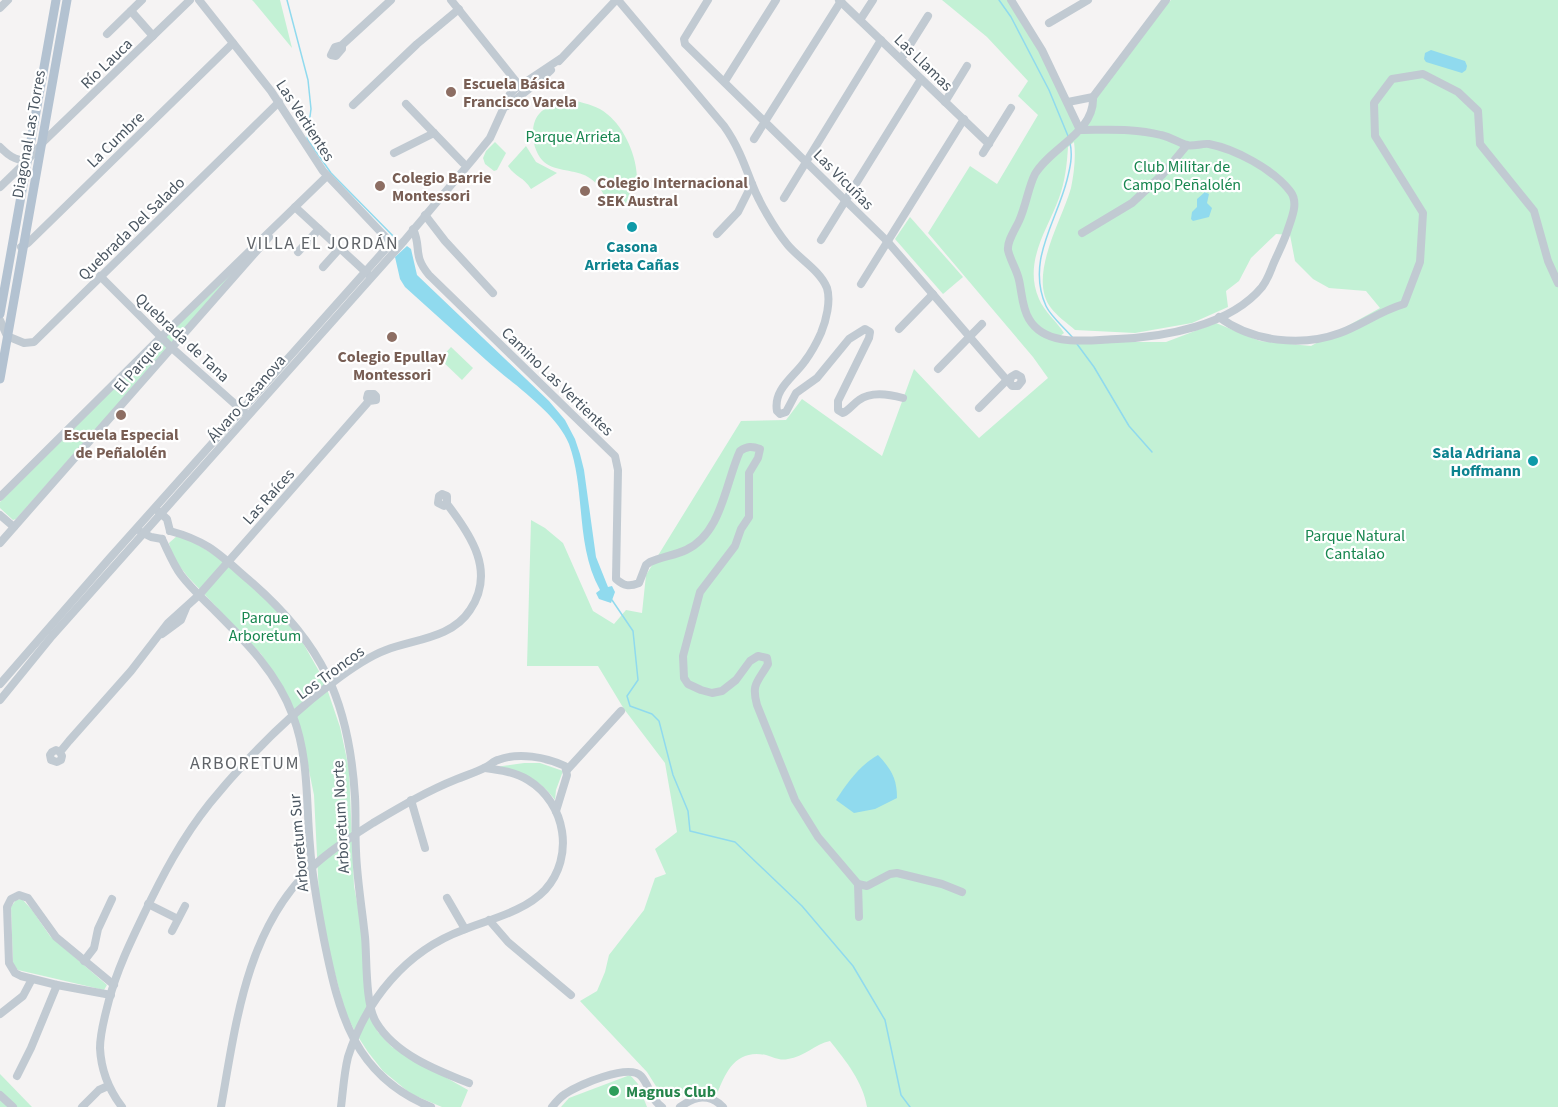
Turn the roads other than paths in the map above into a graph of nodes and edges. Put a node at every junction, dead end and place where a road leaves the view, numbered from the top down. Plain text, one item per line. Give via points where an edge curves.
1 (8, 0) edge
2 (56, 0) edge
3 (67, 0) edge
4 (142, 0) edge
5 (190, 0) edge
6 (199, 0) edge
7 (391, 0) edge
8 (451, 0) edge
9 (617, 0) edge
10 (708, 0) edge
11 (776, 0) edge
12 (873, 0) edge
13 (1011, 0) edge
14 (1088, 0) edge
15 (1166, 0) edge
16 (840, 1) edge
17 (0, 9) edge
18 (459, 9) junction
19 (131, 11) junction
20 (928, 16) dead end
21 (860, 20) junction
22 (1049, 23) dead end
23 (107, 34) dead end
24 (153, 36) junction
25 (881, 40) junction
26 (233, 43) junction
27 (342, 45) dead end
28 (560, 59) junction
29 (901, 59) junction
30 (967, 66) dead end
31 (921, 79) junction
32 (725, 81) junction
33 (519, 85) junction
34 (524, 92) junction
35 (1093, 96) junction
36 (279, 102) junction
37 (945, 102) junction
38 (1068, 102) junction
39 (353, 105) dead end
40 (406, 105) dead end
41 (1011, 108) dead end
42 (504, 109) junction
43 (964, 119) junction
44 (765, 122) junction
45 (1080, 130) junction
46 (434, 133) junction
47 (754, 139) dead end
48 (989, 144) junction
49 (41, 145) junction
50 (1187, 145) junction
51 (0, 147) edge
52 (394, 153) dead end
53 (983, 153) dead end
54 (473, 159) junction
55 (806, 160) junction
56 (27, 161) junction
57 (463, 163) junction
58 (38, 164) junction
59 (459, 175) junction
60 (327, 176) junction
61 (752, 184) junction
62 (0, 187) edge
63 (784, 198) dead end
64 (846, 199) junction
65 (295, 207) junction
66 (425, 215) junction
67 (319, 229) junction
68 (413, 230) junction
69 (1082, 233) dead end
70 (717, 234) dead end
71 (821, 240) dead end
72 (887, 241) junction
73 (397, 245) junction
74 (12, 246) junction
75 (23, 248) junction
76 (340, 248) junction
77 (298, 252) dead end
78 (323, 267) dead end
79 (368, 274) junction
80 (100, 276) junction
81 (1558, 283) edge
82 (861, 284) dead end
83 (348, 291) junction
84 (493, 293) dead end
85 (933, 294) junction
86 (345, 305) junction
87 (0, 314) edge
88 (1219, 317) junction
89 (0, 320) edge
90 (982, 324) dead end
91 (899, 328) dead end
92 (7, 336) junction
93 (161, 337) junction
94 (970, 337) junction
95 (171, 348) junction
96 (939, 369) dead end
97 (0, 379) edge
98 (903, 398) dead end
99 (369, 401) dead end
100 (979, 408) dead end
101 (245, 413) junction
102 (230, 436) junction
103 (199, 458) junction
104 (0, 497) edge
105 (447, 504) dead end
106 (158, 511) junction
107 (0, 515) edge
108 (14, 527) junction
109 (140, 531) junction
110 (170, 531) junction
111 (162, 538) junction
112 (0, 543) edge
113 (229, 561) junction
114 (199, 595) junction
115 (0, 684) edge
116 (331, 684) junction
117 (0, 700) edge
118 (621, 711) dead end
119 (293, 716) junction
120 (60, 752) dead end
121 (485, 768) junction
122 (567, 770) junction
123 (411, 800) junction
124 (556, 811) junction
125 (356, 834) junction
126 (426, 848) dead end
127 (311, 867) junction
128 (858, 884) junction
129 (962, 892) dead end
130 (447, 898) dead end
131 (112, 899) dead end
132 (148, 904) junction
133 (185, 906) dead end
134 (859, 917) dead end
135 (178, 919) junction
136 (489, 920) junction
137 (465, 929) junction
138 (172, 931) dead end
139 (84, 961) junction
140 (32, 979) junction
141 (57, 985) junction
142 (114, 985) junction
143 (111, 995) junction
144 (571, 995) dead end
145 (371, 1008) junction
146 (0, 1014) edge
147 (355, 1042) junction
148 (17, 1076) dead end
149 (469, 1083) dead end
150 (108, 1086) junction
151 (0, 1095) edge
152 (13, 1107) edge
153 (82, 1107) edge
154 (122, 1107) edge
155 (221, 1107) edge
156 (341, 1107) edge
157 (431, 1107) edge
158 (552, 1107) edge
159 (662, 1107) edge
160 (680, 1107) edge
161 (723, 1107) edge

1 - 17 street
2 - 56 main road, Diagonal Las Torres
3 - 49 main road, Diagonal Las Torres
4 - 19 street
5 - 24 street, Río Lauca
6 - 26 street, Las Vertientes
7 - 27 street
8 - 18 street
9 - 28 street, Álvaro Casanova
9 - 61 street via 724,126 738,148
10 - 32 street, Las Vicuñas via 684,43
11 - 32 street
12 - 21 street
13 - 38 street
14 - 22 street
15 - 35 street
16 - 21 street, Las Llamas
16 - 44 street
18 - 33 street
18 - 39 street
19 - 23 street
19 - 24 street
20 - 29 street
21 - 25 street, Las Llamas
24 - 49 street, Río Lauca
25 - 29 street, Las Llamas
25 - 55 street
26 - 36 street, Las Vertientes
26 - 75 street, La Cumbre
28 - 33 street, Álvaro Casanova
28 - 34 street, Álvaro Casanova
29 - 31 street, Las Llamas
30 - 37 street
31 - 37 street, Las Llamas
31 - 64 street
32 - 44 street, Las Vicuñas
33 - 34 street
33 - 42 street, Álvaro Casanova
34 - 42 street, Álvaro Casanova
35 - 38 street
35 - 45 street via 1094,105
36 - 60 street, Las Vertientes
36 - 80 street, Quebrada Del Salado
37 - 43 street, Las Llamas
38 - 45 street
40 - 46 street
41 - 48 street
42 - 54 street, Álvaro Casanova via 490,138
43 - 48 street, Las Llamas
43 - 72 street
44 - 47 street
44 - 55 street, Las Vicuñas
45 - 50 street via 1136,130
45 - 88 street via 1036,173 1009,244 1028,318 1050,338 1084,340 1176,333
46 - 52 street
46 - 57 street
48 - 53 street
49 - 56 street, Río Lauca
49 - 58 main road, Diagonal Las Torres
50 - 69 street via 1132,203
50 - 88 street via 1207,144 1238,153 1260,165 1290,191 1295,203 1287,235 1268,278 1243,304
51 - 56 street via 9,156
54 - 57 street
54 - 59 street, Álvaro Casanova
55 - 63 street
55 - 64 street, Las Vicuñas
56 - 58 street
56 - 62 street
56 - 74 main road, Diagonal Las Torres
57 - 59 street
58 - 75 main road, Diagonal Las Torres
59 - 66 street, Álvaro Casanova
60 - 65 street, El Parque
60 - 73 street, Las Vertientes
61 - 70 street via 738,212
61 - 98 street via 782,237 823,281 828,295 820,335 807,359 780,391 777,411 784,413 796,393 817,378 849,339 864,329 870,336 838,401 838,411 846,412 870,395
64 - 71 street
64 - 72 street, Las Vicuñas
65 - 67 street
65 - 93 street, El Parque
65 - 95 street, El Parque
66 - 68 street, Álvaro Casanova
66 - 84 street
67 - 76 street
67 - 77 street
68 - 73 street, Álvaro Casanova
68 - 128 street, Camino Las Vertientes via 418,260 429,275 615,456 616,579 622,584 639,583 650,561 686,550 706,534 718,513 740,451 753,446 760,449 749,473 748,517 735,546 700,592 683,656 684,678 701,690 722,691 750,661 758,656 767,658 768,664 753,692 761,716 795,800 818,837
72 - 82 street
72 - 85 street, Las Vicuñas
73 - 79 street, Álvaro Casanova
74 - 75 street
74 - 87 main road, Diagonal Las Torres
75 - 92 main road, Diagonal Las Torres
76 - 78 street
76 - 79 street
79 - 83 street, Álvaro Casanova
79 - 86 street, Álvaro Casanova
80 - 92 street, Quebrada Del Salado via 34,342 24,343
80 - 93 street, Quebrada de Tana
81 - 88 street via 1534,211 1480,144 1478,111 1458,92 1423,74 1392,79 1374,103 1375,136 1423,213 1421,259 1404,304 1385,309 1341,333 1307,342 1260,337
83 - 86 street
83 - 101 street, Álvaro Casanova
85 - 91 street
85 - 94 street, Las Vicuñas
86 - 101 street, Álvaro Casanova
89 - 92 street
90 - 94 street
92 - 97 main road, Diagonal Las Torres
93 - 95 street, Quebrada de Tana
93 - 104 street, El Parque
94 - 96 street
94 - 100 street, Las Vicuñas via 1008,380
95 - 101 street, Quebrada de Tana
95 - 108 street, El Parque
99 - 113 street, Las Raíces
101 - 102 street, Álvaro Casanova
101 - 103 street, Álvaro Casanova
102 - 103 street
102 - 106 street, Álvaro Casanova
103 - 106 street, Álvaro Casanova
105 - 116 street, Los Troncos via 474,543 480,562 480,589 471,609 450,629 386,650
106 - 109 street, Álvaro Casanova
106 - 110 street via 169,523
107 - 108 street
108 - 112 street, El Parque
109 - 111 street
109 - 115 street, Álvaro Casanova
109 - 117 street, Álvaro Casanova
110 - 111 street
110 - 113 street, Arboretum Norte via 202,542
111 - 114 street, Arboretum Sur via 180,574
113 - 114 street, Las Raíces
113 - 116 street, Arboretum Norte via 289,618 313,650
114 - 119 street, Arboretum Sur via 258,656
114 - 120 street, Las Raíces via 181,620 160,636
116 - 119 street, Los Troncos
116 - 125 street, Arboretum Norte via 351,757
118 - 122 street
119 - 127 street, Arboretum Sur via 306,772
119 - 132 street, Los Troncos via 268,737 209,805
121 - 122 street via 499,759 528,756 560,764
121 - 123 street
121 - 124 street via 508,771 530,781 547,796
122 - 124 street
123 - 125 street
123 - 126 street
124 - 136 street via 563,849 554,878 530,903
125 - 127 street
125 - 145 street, Arboretum Norte
127 - 147 street, Arboretum Sur via 331,977
127 - 155 street via 276,912 252,963
128 - 129 street via 867,886 897,873
128 - 134 street
130 - 137 street
131 - 139 street via 94,948
132 - 135 street
132 - 142 street, Los Troncos
133 - 135 street
135 - 138 street
136 - 137 street
136 - 144 street via 508,942
137 - 145 street via 442,938 412,958
139 - 140 street via 56,937 28,898 16,896 8,904 9,963 18,975
139 - 142 street
140 - 141 street
140 - 146 street via 23,996
141 - 143 street
141 - 148 street
142 - 143 street, Los Troncos
143 - 150 street, Los Troncos via 100,1049
145 - 147 street
145 - 149 street, Arboretum Norte via 380,1029 407,1052
147 - 156 street via 345,1072
147 - 157 street, Arboretum Sur via 389,1084
150 - 153 street
150 - 154 street
151 - 152 street
158 - 159 street via 568,1092 630,1071 642,1077
160 - 161 street via 704,1097

